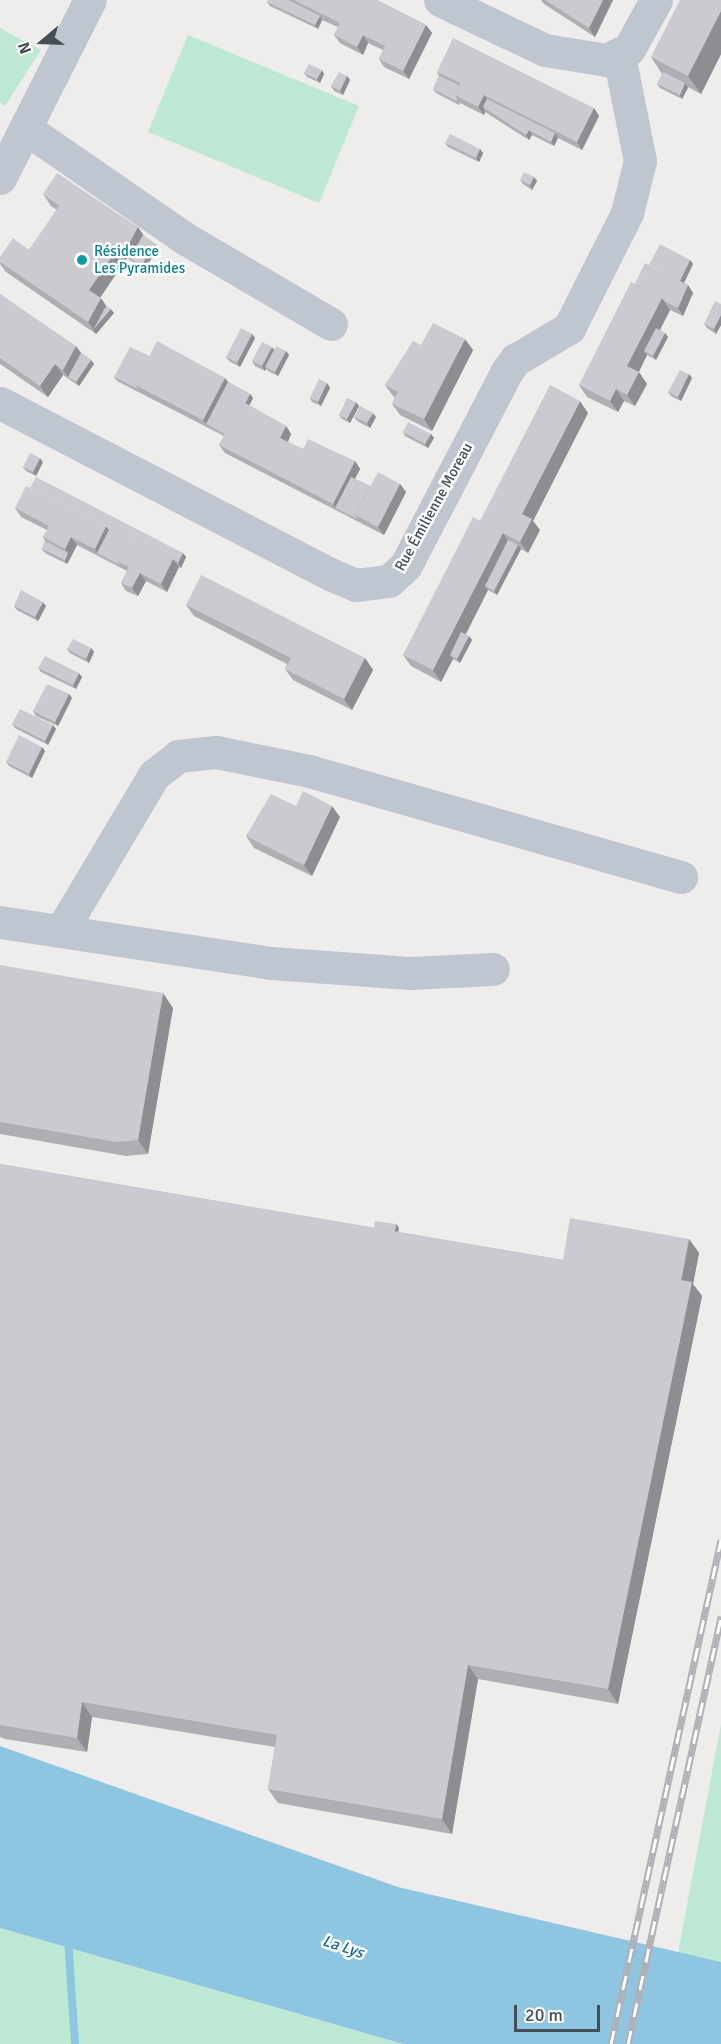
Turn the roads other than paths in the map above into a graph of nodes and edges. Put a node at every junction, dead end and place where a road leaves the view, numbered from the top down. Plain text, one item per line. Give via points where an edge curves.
1 (90, 0) edge
2 (440, 0) edge
3 (656, 0) edge
4 (620, 56) junction
5 (25, 128) junction
6 (0, 178) edge
7 (331, 324) dead end
8 (0, 403) edge
9 (681, 878) dead end
10 (0, 922) edge
11 (61, 931) junction
12 (493, 969) dead end

1 - 5 street
2 - 4 street via 545,50 593,59
3 - 4 street via 638,36
4 - 8 street, Rue Émilienne Moreau via 640,160 637,187 569,328 515,360 406,565 378,585 356,585 332,575
5 - 6 street
5 - 7 street via 186,239
9 - 11 street via 309,771 216,752 178,756 154,775
10 - 11 street
11 - 12 street via 271,963 410,973

